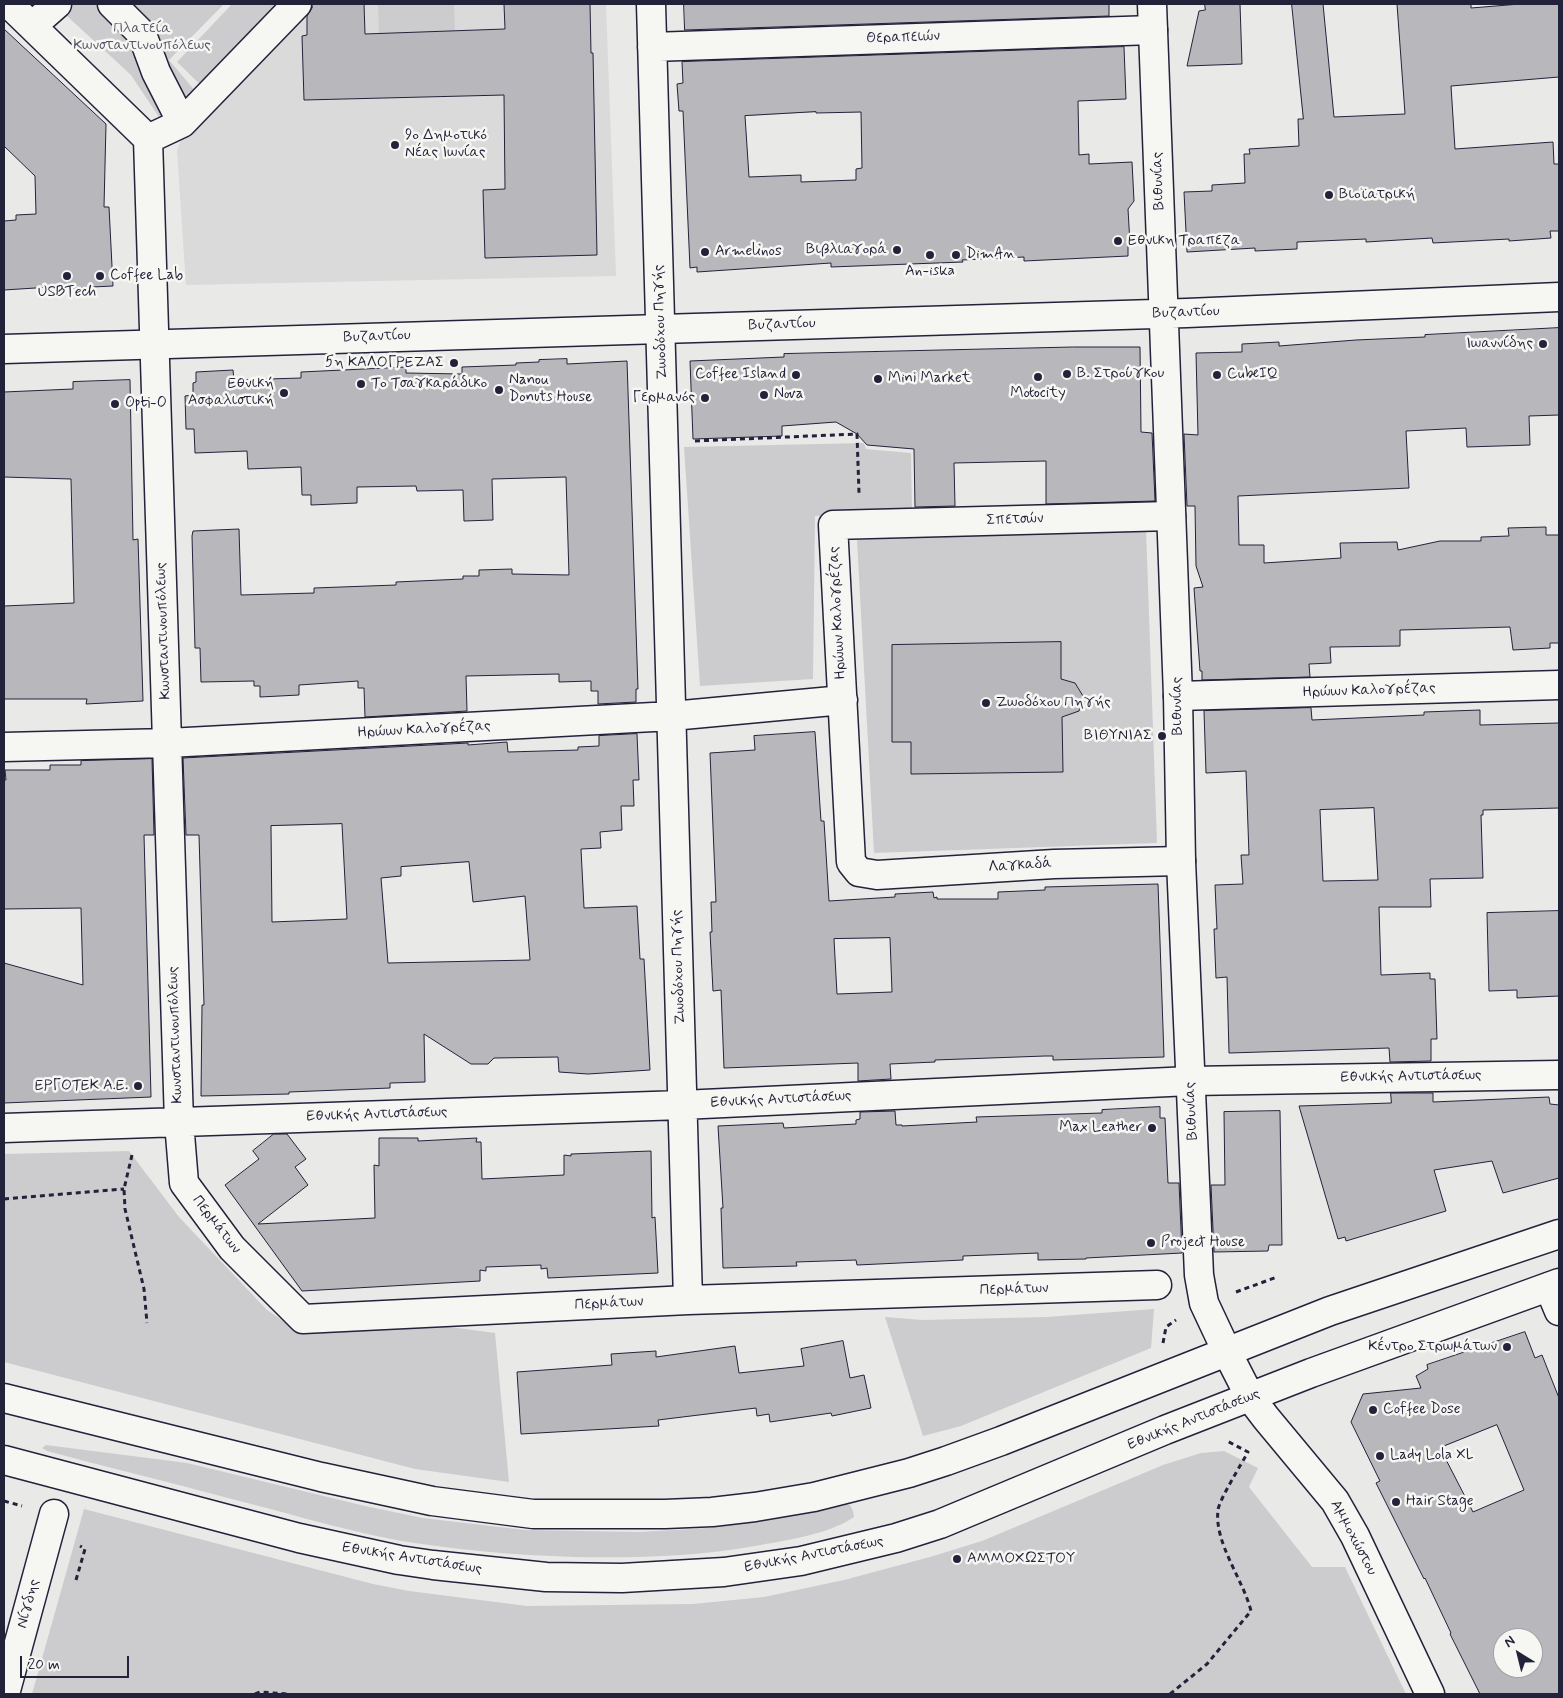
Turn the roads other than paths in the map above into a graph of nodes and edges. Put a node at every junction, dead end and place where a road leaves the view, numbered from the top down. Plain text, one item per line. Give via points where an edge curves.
1 (9, 4) edge
2 (57, 4) edge
3 (112, 4) edge
4 (297, 4) edge
5 (651, 4) edge
6 (1153, 17) edge
7 (32, 26) junction
8 (652, 47) junction
9 (182, 123) junction
10 (148, 139) junction
11 (1559, 297) edge
12 (1163, 313) junction
13 (661, 328) junction
14 (154, 344) junction
15 (4, 349) edge
16 (1171, 516) junction
17 (832, 525) joint
18 (1559, 685) edge
19 (1178, 696) junction
20 (843, 700) junction
21 (672, 716) junction
22 (168, 743) junction
23 (4, 747) edge
24 (1181, 860) junction
25 (859, 872) joint
26 (1559, 1075) edge
27 (1190, 1081) junction
28 (682, 1105) junction
29 (168, 1123) junction
30 (4, 1128) edge
31 (1559, 1234) edge
32 (1157, 1285) dead end
33 (1556, 1293) edge
34 (688, 1300) junction
35 (1226, 1352) junction
36 (4, 1398) edge
37 (1258, 1407) junction
38 (4, 1460) edge
39 (54, 1514) dead end
40 (5, 1694) edge
41 (1430, 1694) edge

1 - 7 street
2 - 7 street
3 - 9 street via 142,34 156,72
4 - 9 street
5 - 8 street, Ζωοδόχου Πηγής
6 - 8 street, Θεραπειών
6 - 12 street, Βιθυνίας
7 - 10 street
8 - 13 street, Ζωοδόχου Πηγής
9 - 10 street
10 - 14 street, Κωνσταντινουπόλεως
11 - 12 street, Βυζαντίου
12 - 13 street, Βυζαντίου
12 - 16 street, Βιθυνίας
13 - 14 street, Βυζαντίου
13 - 21 street, Ζωοδόχου Πηγής
14 - 15 street, Βυζαντίου
14 - 22 street, Κωνσταντινουπόλεως
16 - 17 street, Σπετσών
16 - 19 street, Βιθυνίας
17 - 20 street, Ηρώων Καλογρέζας
18 - 19 street, Ηρώων Καλογρέζας
19 - 24 street, Βιθυνίας
20 - 21 street, Ηρώων Καλογρέζας
20 - 25 street, Ηρώων Καλογρέζας via 851,862
21 - 22 street, Ηρώων Καλογρέζας
21 - 28 street, Ζωοδόχου Πηγής
22 - 23 street, Ηρώων Καλογρέζας
22 - 29 street, Κωνσταντινουπόλεως
24 - 25 street, Λαγκαδά via 878,875
24 - 27 street, Βιθυνίας
26 - 27 street, Εθνικής Αντιστάσεως
27 - 28 street, Εθνικής Αντιστάσεως
27 - 35 street, Βιθυνίας via 1199,1275 1204,1304
28 - 29 street, Εθνικής Αντιστάσεως
28 - 34 street, Ζωοδόχου Πηγής
29 - 30 street, Εθνικής Αντιστάσεως
29 - 34 street, Περμάτων via 184,1183 232,1248 302,1319
31 - 35 street via 1330,1311
32 - 34 street, Περμάτων
33 - 37 street, Εθνικής Αντιστάσεως via 1311,1373
35 - 36 street via 1001,1441 909,1473 814,1497 755,1507 664,1514 532,1514 432,1502
35 - 37 street, Βιθυνίας
37 - 38 street, Εθνικής Αντιστάσεως via 905,1536 801,1561 688,1576 546,1576 425,1564 299,1538
37 - 41 street, Αμμοχώστου via 1334,1501 1355,1536
39 - 40 street, Νίγδης

